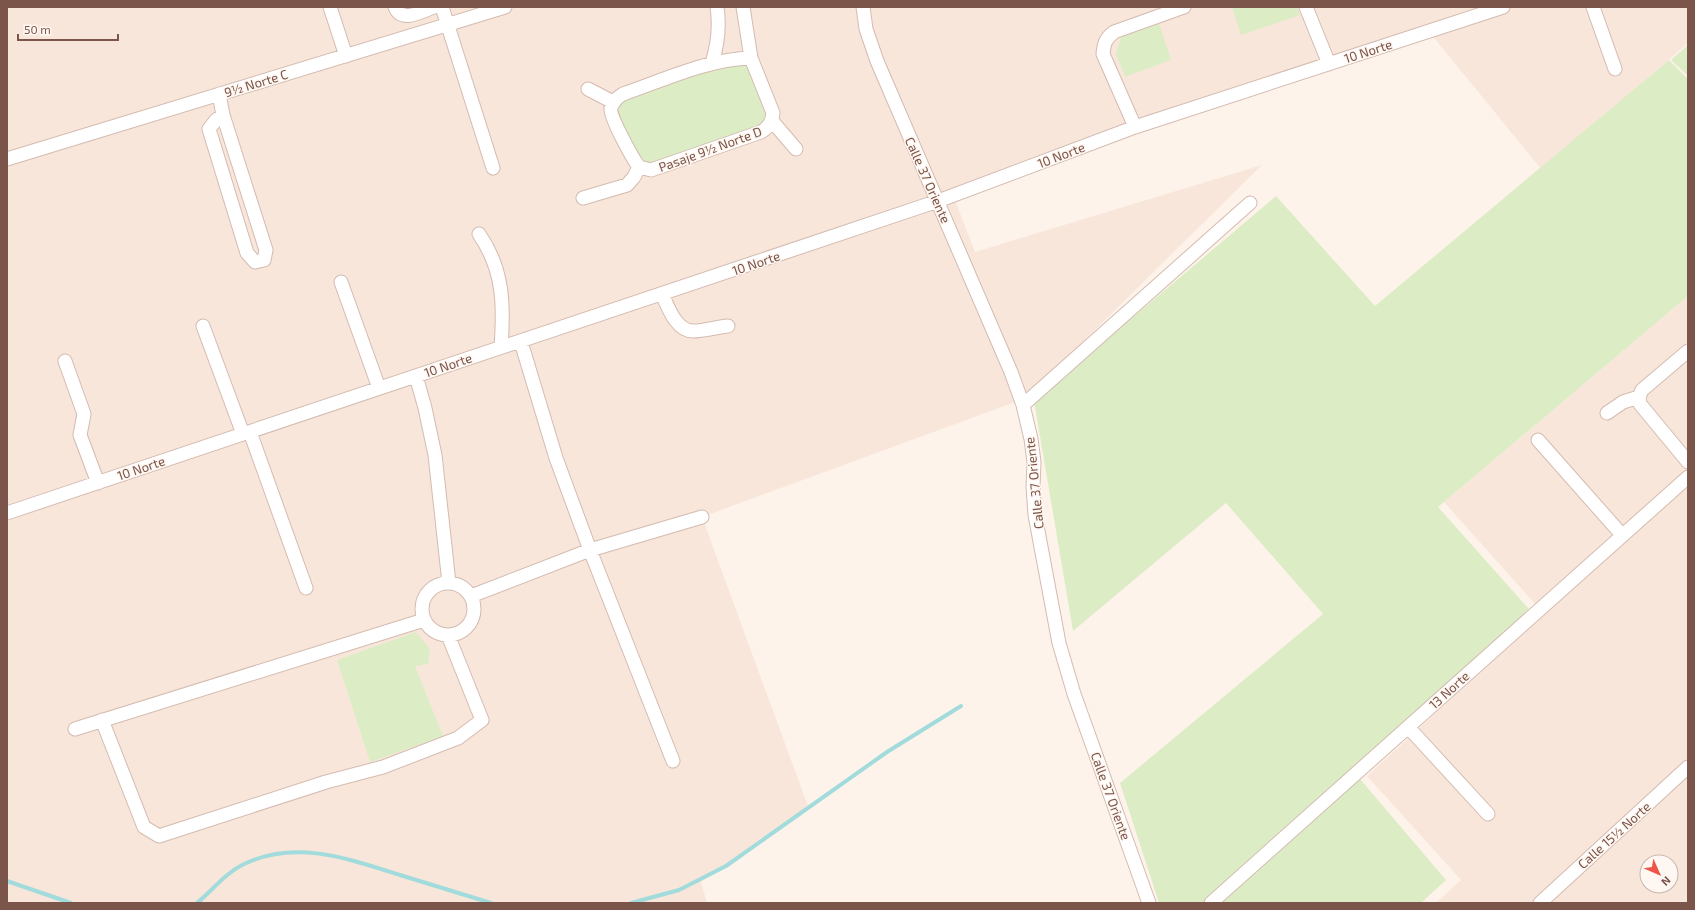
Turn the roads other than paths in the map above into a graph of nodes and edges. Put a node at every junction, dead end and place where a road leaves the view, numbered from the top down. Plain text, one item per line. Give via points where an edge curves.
1 (330, 7) edge
2 (395, 7) edge
3 (434, 7) edge
4 (442, 7) edge
5 (505, 7) edge
6 (717, 7) edge
7 (743, 7) edge
8 (863, 7) edge
9 (1184, 7) edge
10 (1306, 7) edge
11 (1593, 7) edge
12 (1496, 8) edge
13 (448, 24) junction
14 (346, 56) junction
15 (750, 58) junction
16 (712, 63) junction
17 (1328, 64) junction
18 (1615, 69) dead end
19 (588, 89) dead end
20 (219, 94) junction
21 (613, 102) junction
22 (223, 115) junction
23 (772, 121) junction
24 (1135, 127) junction
25 (796, 149) dead end
26 (235, 153) junction
27 (7, 159) edge
28 (219, 159) junction
29 (639, 167) junction
30 (493, 168) dead end
31 (247, 188) junction
32 (229, 194) junction
33 (583, 198) dead end
34 (938, 201) junction
35 (1250, 203) dead end
36 (257, 221) junction
37 (240, 228) junction
38 (479, 234) dead end
39 (341, 282) dead end
40 (662, 294) junction
41 (202, 326) dead end
42 (728, 326) dead end
43 (521, 342) junction
44 (501, 347) junction
45 (1688, 351) edge
46 (65, 361) dead end
47 (416, 376) junction
48 (379, 388) junction
49 (1639, 397) junction
50 (1023, 405) junction
51 (1607, 413) dead end
52 (246, 433) junction
53 (1538, 440) dead end
54 (1688, 462) edge
55 (1688, 477) edge
56 (98, 482) junction
57 (7, 513) edge
58 (702, 517) dead end
59 (1622, 534) junction
60 (590, 550) junction
61 (449, 583) junction
62 (306, 588) dead end
63 (471, 596) junction
64 (424, 620) junction
65 (448, 635) junction
66 (102, 720) junction
67 (1408, 727) junction
68 (75, 729) dead end
69 (673, 761) dead end
70 (1688, 767) edge
71 (1488, 814) dead end
72 (1149, 903) edge
73 (1211, 903) edge
74 (1540, 903) edge

1 - 14 street
2 - 3 street via 401,16 407,16
4 - 13 street
5 - 13 street, 9½ Norte C
6 - 16 street via 720,22
7 - 15 street
8 - 34 street, Calle 37 Oriente via 866,29 877,61
9 - 24 street via 1114,32 1104,44 1103,54
10 - 17 street
11 - 18 street
12 - 17 street, 10 Norte
13 - 14 street, 9½ Norte C
13 - 30 street
14 - 20 street, 9½ Norte C
15 - 16 street via 733,58
15 - 23 street via 773,113
16 - 21 street via 623,94
17 - 24 street, 10 Norte
19 - 21 street
20 - 22 street
20 - 27 street, 9½ Norte C
21 - 29 street via 611,114
22 - 26 street
22 - 28 street via 209,129
23 - 25 street
23 - 29 street, Pasaje 9½ Norte D via 768,128 761,132 651,170
24 - 34 street, 10 Norte
26 - 28 street
26 - 31 street
28 - 32 street
29 - 33 street, Pasaje 9½ Norte D via 627,185
31 - 32 street
31 - 36 street
32 - 37 street
34 - 40 street, 10 Norte
34 - 50 street, Calle 37 Oriente via 1012,372
35 - 50 street
36 - 37 street
36 - 37 street via 266,250 264,260 255,262 250,258
38 - 44 street via 494,260 503,298
39 - 48 street
40 - 42 street via 677,322 684,328 692,331
40 - 43 street, 10 Norte
41 - 52 street
43 - 44 street, 10 Norte
43 - 60 street via 556,458
44 - 47 street, 10 Norte
45 - 49 street via 1642,390
46 - 56 street via 84,414 80,435
47 - 48 street, 10 Norte
47 - 61 street via 435,455
48 - 52 street, 10 Norte
49 - 51 street via 1623,402
49 - 54 street via 1640,404
50 - 72 street, Calle 37 Oriente via 1034,462 1035,515 1059,643 1074,694
52 - 56 street, 10 Norte
52 - 62 street
53 - 59 street
55 - 59 street, 13 Norte
56 - 57 street, 10 Norte
58 - 60 street
59 - 67 street, 13 Norte
60 - 63 street
60 - 69 street
61 - 63 street via 459,585
61 - 64 street via 438,585 424,599
63 - 65 street via 474,605 470,622 457,634
64 - 65 street via 434,631
64 - 66 street
65 - 66 street via 482,720 458,738 383,767 326,782 159,836 144,827
66 - 68 street
67 - 71 street
67 - 73 street, 13 Norte
70 - 74 street, Calle 15½ Norte

